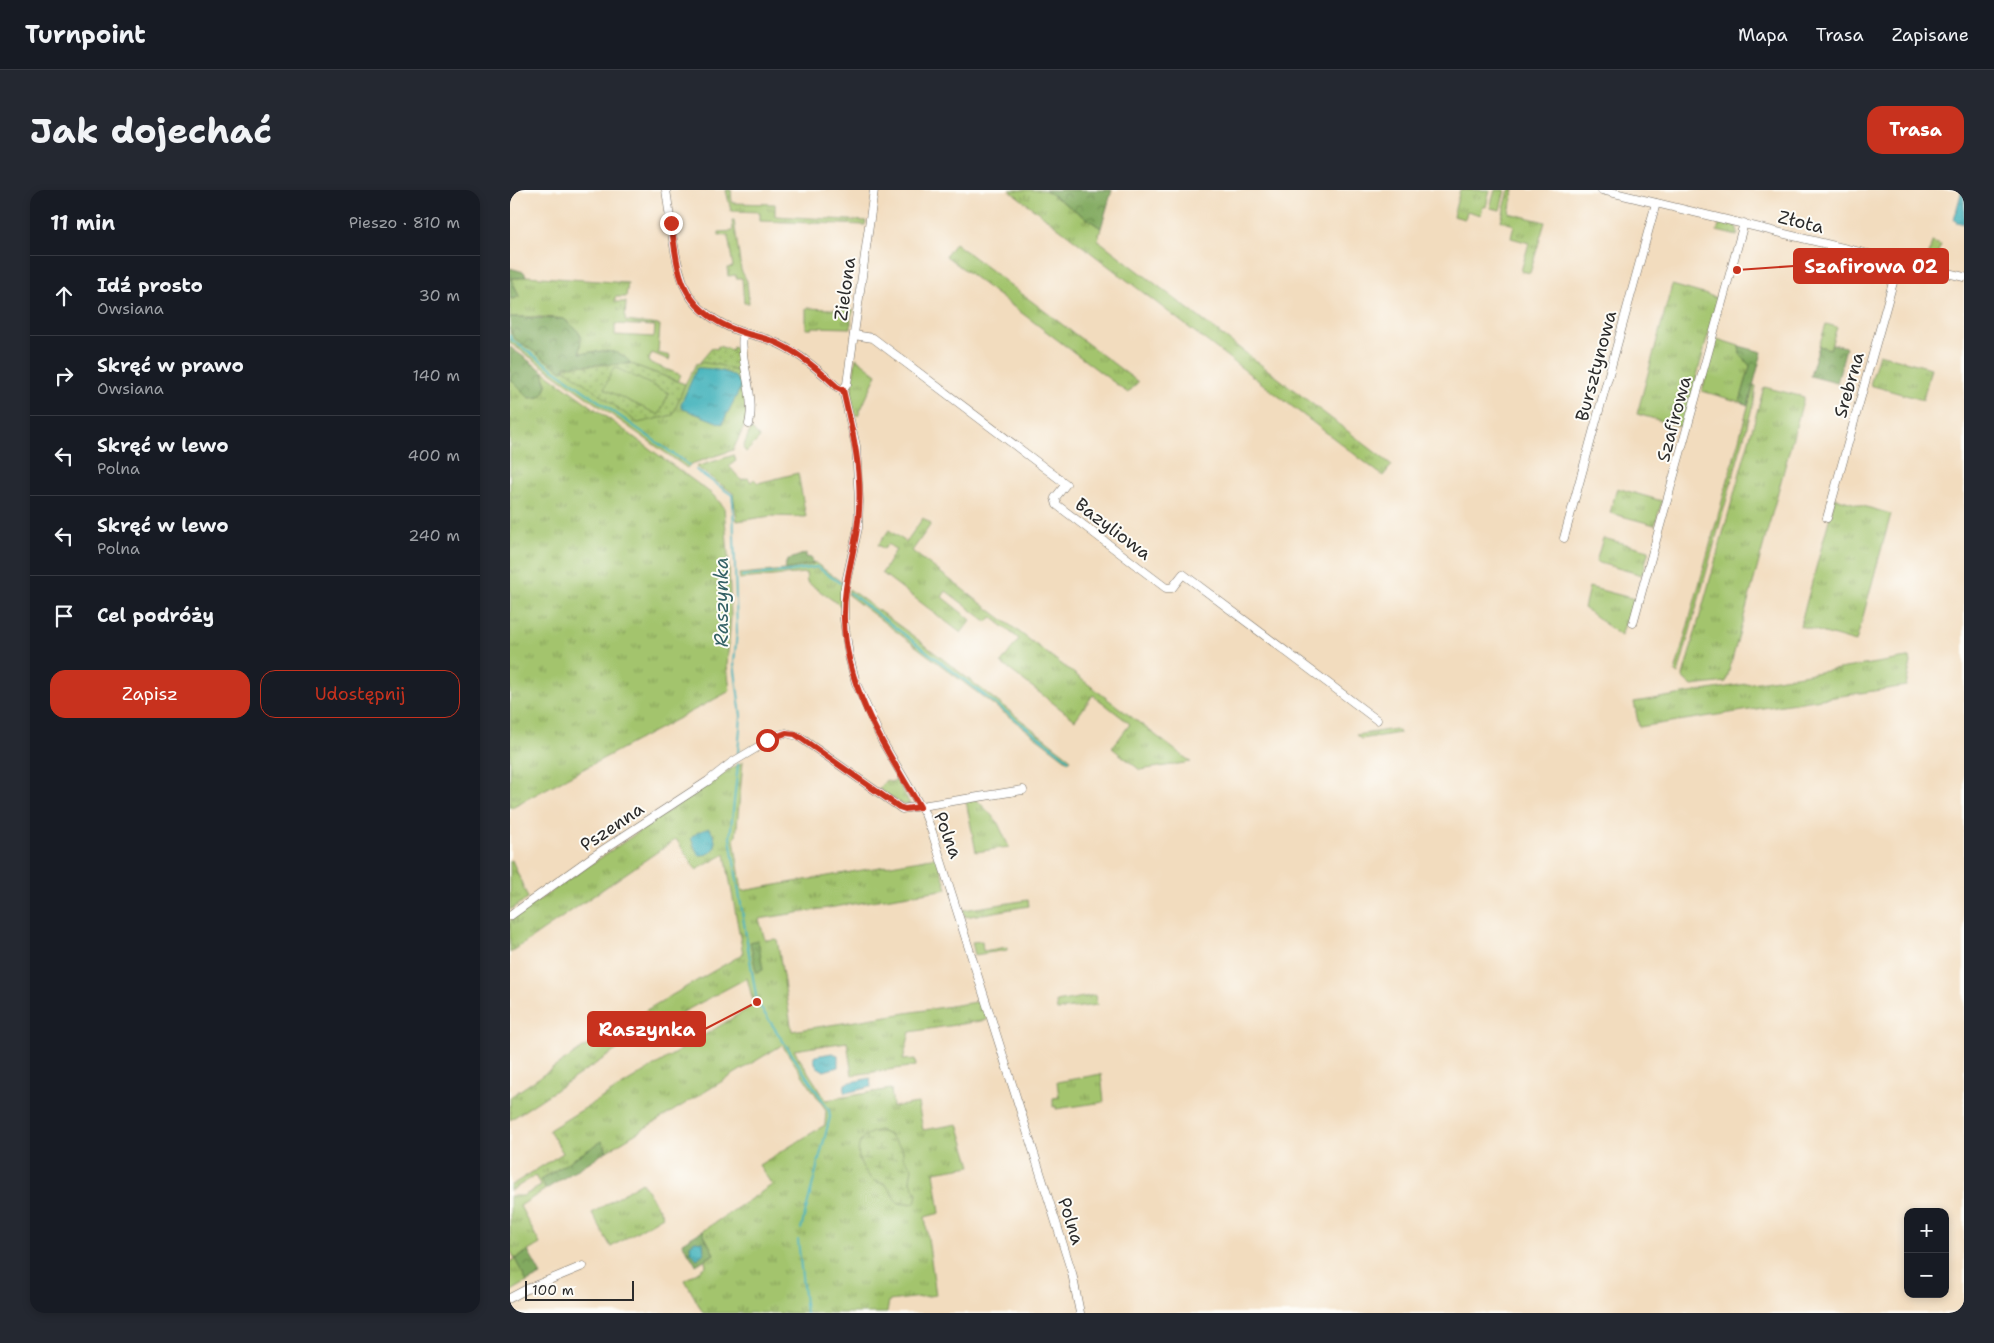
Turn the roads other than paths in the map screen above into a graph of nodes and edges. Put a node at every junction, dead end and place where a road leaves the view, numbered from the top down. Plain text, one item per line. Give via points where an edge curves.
1 (666, 190) edge
2 (874, 190) edge
3 (1602, 190) edge
4 (1656, 203) junction
5 (1744, 223) junction
6 (1900, 261) junction
7 (1964, 277) edge
8 (743, 333) junction
9 (854, 336) junction
10 (843, 390) junction
11 (749, 424) dead end
12 (1827, 518) dead end
13 (1564, 538) dead end
14 (1633, 623) dead end
15 (1377, 720) dead end
16 (1023, 790) dead end
17 (920, 807) junction
18 (510, 916) edge
19 (583, 1266) dead end
20 (510, 1298) edge
21 (1080, 1313) edge

1 - 8 street via 679,267 688,294 703,311
2 - 9 street, Zielona
3 - 4 street, Złota
4 - 5 street, Złota
4 - 13 street, Bursztynowa
5 - 6 street, Złota
5 - 14 street, Szafirowa
6 - 7 street, Złota
6 - 12 street, Srebrna
8 - 10 street via 773,341
8 - 11 street
9 - 10 street, Zielona via 847,384
9 - 15 street, Bazyliowa via 873,338 1066,484 1055,498 1057,505 1166,588 1172,588 1184,574
10 - 17 street, Polna via 856,446 860,501 844,591 846,644 856,683 872,719
16 - 17 street, Pszenna
17 - 18 street, Pszenna via 899,807 828,756 792,733 786,733 731,763
17 - 21 street, Polna via 950,886 1072,1273
19 - 20 street

